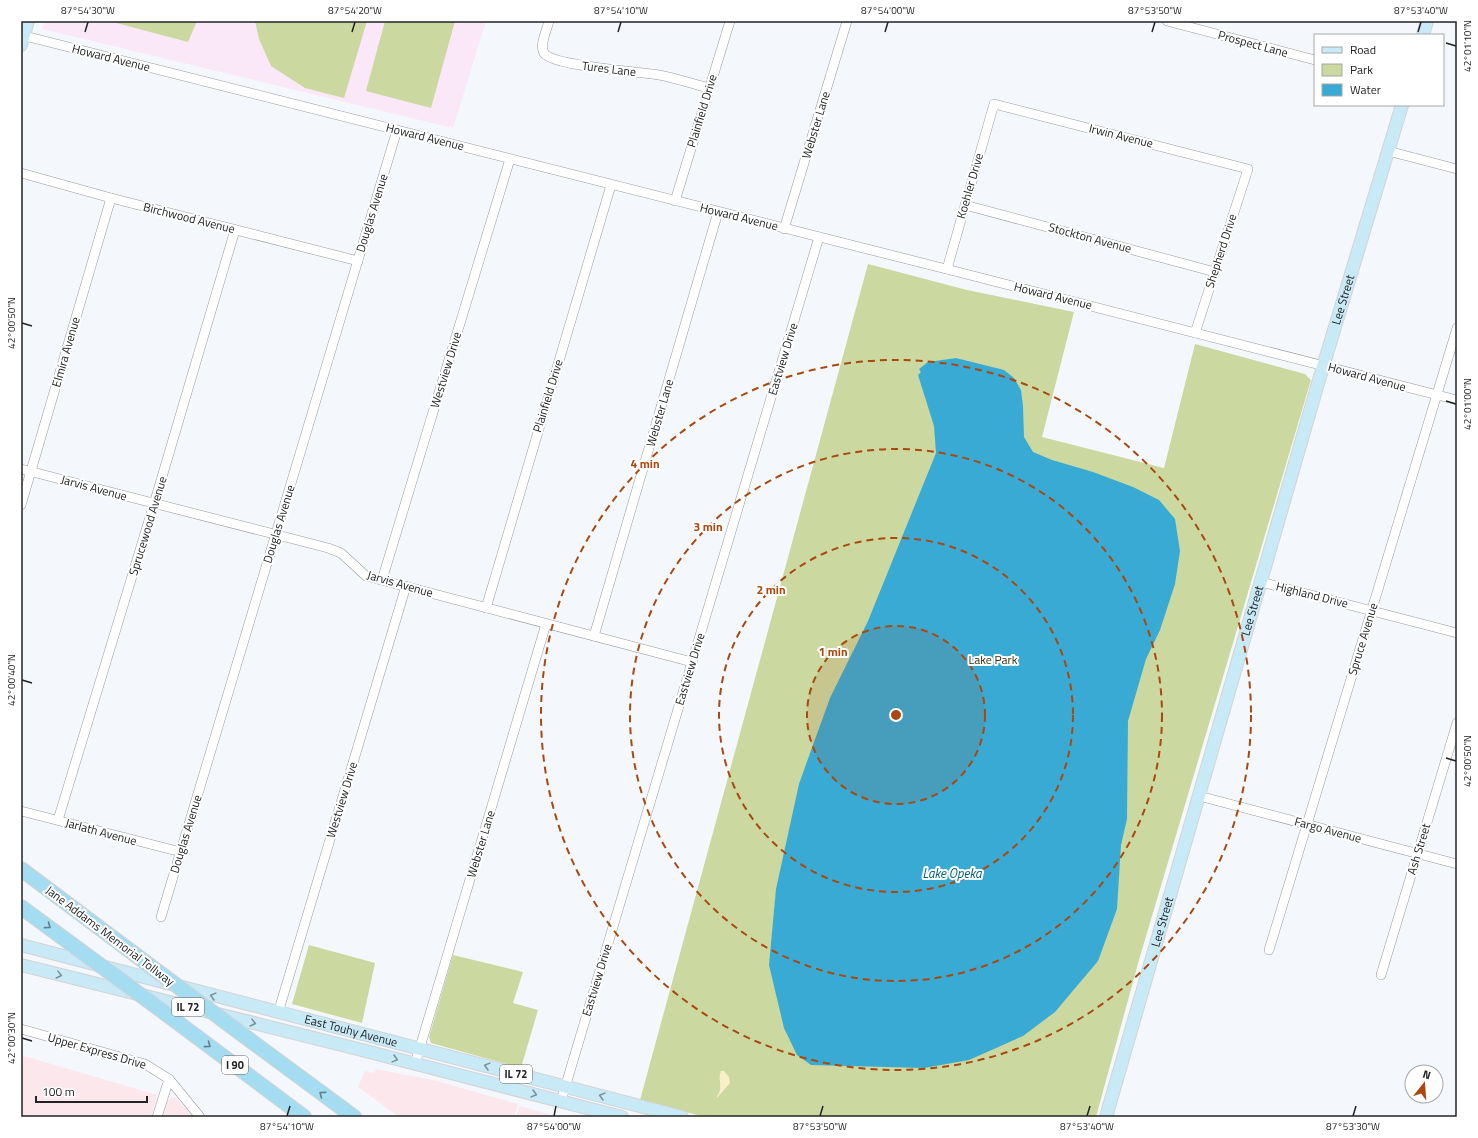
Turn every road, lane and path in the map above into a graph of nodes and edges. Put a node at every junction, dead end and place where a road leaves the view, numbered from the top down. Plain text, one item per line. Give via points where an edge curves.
1 (28, 21) edge
2 (549, 21) edge
3 (730, 21) edge
4 (847, 21) edge
5 (1167, 21) edge
6 (1427, 21) edge
7 (1423, 34) edge
8 (22, 39) edge
9 (1314, 60) edge
10 (709, 88) junction
11 (994, 104) joint
12 (1402, 106) edge
13 (397, 130) junction
14 (1388, 151) junction
15 (510, 159) junction
16 (1248, 169) joint
17 (1457, 169) edge
18 (21, 173) edge
19 (611, 185) junction
20 (111, 198) junction
21 (675, 201) junction
22 (965, 205) junction
23 (718, 212) junction
24 (784, 228) junction
25 (235, 230) junction
26 (819, 237) junction
27 (358, 261) junction
28 (947, 269) junction
29 (1215, 272) junction
30 (1457, 328) edge
31 (1195, 333) junction
32 (1324, 365) junction
33 (1436, 395) junction
34 (1457, 400) edge
35 (21, 469) edge
36 (31, 472) junction
37 (154, 504) junction
38 (21, 505) edge
39 (275, 535) junction
40 (382, 580) junction
41 (1261, 582) junction
42 (406, 586) junction
43 (486, 608) junction
44 (1371, 610) junction
45 (546, 624) junction
46 (1457, 632) edge
47 (594, 636) junction
48 (692, 662) junction
49 (1457, 723) edge
50 (1199, 796) junction
51 (21, 811) edge
52 (58, 820) junction
53 (1306, 825) junction
54 (181, 852) junction
55 (1418, 853) junction
56 (1457, 864) edge
57 (21, 869) edge
58 (21, 907) edge
59 (162, 917) dead end
60 (21, 945) edge
61 (1269, 950) dead end
62 (21, 965) edge
63 (1381, 975) dead end
64 (278, 1013) junction
65 (21, 1029) edge
66 (420, 1048) junction
67 (415, 1064) junction
68 (168, 1080) junction
69 (565, 1086) junction
70 (561, 1101) junction
71 (157, 1117) edge
72 (200, 1117) edge
73 (304, 1117) edge
74 (354, 1117) edge
75 (622, 1117) edge
76 (682, 1117) edge
77 (1106, 1117) edge

1 - 8 main road
2 - 10 street, Tures Lane via 542,46 549,58 570,64 659,76
3 - 10 street, Plainfield Drive
4 - 24 street, Webster Lane
5 - 9 street, Prospect Lane
6 - 7 main road
8 - 13 street, Howard Avenue
10 - 21 street, Plainfield Drive
11 - 16 street, Irwin Avenue
11 - 22 street, Koehler Drive
12 - 14 main road, Lee Street
13 - 15 street, Howard Avenue
13 - 27 street, Douglas Avenue
14 - 17 street
14 - 32 main road, Lee Street
15 - 19 street, Howard Avenue
15 - 40 street, Westview Drive
16 - 29 street, Shepherd Drive
18 - 20 street, Birchwood Avenue
19 - 21 street, Howard Avenue
19 - 43 street, Plainfield Drive
20 - 25 street, Birchwood Avenue
20 - 36 street, Elmira Avenue
21 - 23 street, Howard Avenue
22 - 28 street, Koehler Drive
22 - 29 street, Stockton Avenue
23 - 24 street, Howard Avenue
23 - 47 street, Webster Lane
24 - 26 street, Howard Avenue
25 - 27 street, Birchwood Avenue
25 - 37 street, Sprucewood Avenue
26 - 28 street, Howard Avenue
26 - 48 street, Eastview Drive
27 - 39 street, Douglas Avenue
28 - 31 street, Howard Avenue
29 - 31 street, Shepherd Drive
30 - 33 street, Spruce Avenue
31 - 32 street, Howard Avenue
32 - 33 street, Howard Avenue
32 - 41 main road, Lee Street
33 - 34 street, Howard Avenue
33 - 44 street, Spruce Avenue
35 - 36 street, Jarvis Avenue
36 - 37 street, Jarvis Avenue
36 - 38 street, Elmira Avenue
37 - 39 street, Jarvis Avenue
37 - 52 street, Sprucewood Avenue
39 - 40 street, Jarvis Avenue via 340,553 366,576
39 - 54 street, Douglas Avenue
40 - 42 street, Jarvis Avenue
41 - 44 street, Highland Drive
41 - 50 main road, Lee Street
42 - 43 street, Jarvis Avenue
42 - 64 street, Westview Drive
43 - 45 street, Jarvis Avenue
44 - 46 street, Highland Drive
44 - 53 street, Spruce Avenue
45 - 47 street, Jarvis Avenue
45 - 66 street, Webster Lane
47 - 48 street, Jarvis Avenue
48 - 69 street, Eastview Drive
49 - 55 street, Ash Street
50 - 53 street, Fargo Avenue
50 - 77 main road, Lee Street
51 - 52 street, Jarlath Avenue
52 - 54 street, Jarlath Avenue
53 - 55 street, Fargo Avenue
53 - 61 street, Spruce Avenue
54 - 59 street, Douglas Avenue
55 - 56 street, Fargo Avenue
55 - 63 street, Ash Street
74 -> 57 highway, Jane Addams Memorial Tollway / I 90, bridge
58 -> 73 highway, I 90, bridge
64 -> 60 main road, East Touhy Avenue / IL 72
62 -> 67 main road, East Touhy Avenue / IL 72
64 - 66 main road, East Touhy Avenue / IL 72
65 - 68 street, Upper Express Drive via 145,1064
66 - 67 street, Webster Lane
69 -> 66 main road, East Touhy Avenue / IL 72
67 -> 70 main road, East Touhy Avenue / IL 72
68 - 71 street
68 - 72 street, Upper Express Drive
69 - 70 street, Eastview Drive
76 -> 69 main road, East Touhy Avenue / IL 72
70 - 75 main road, East Touhy Avenue / IL 72

